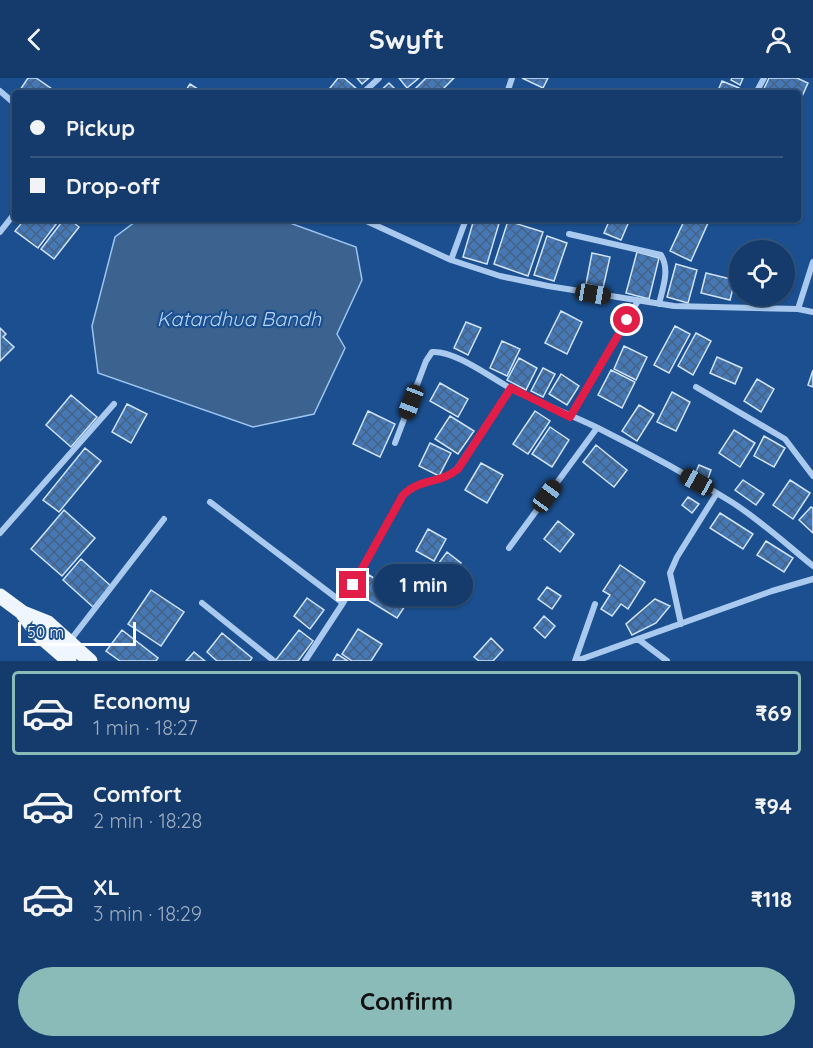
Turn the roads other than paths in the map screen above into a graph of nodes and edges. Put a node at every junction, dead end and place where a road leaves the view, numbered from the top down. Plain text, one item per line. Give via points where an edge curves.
1 (380, 78) edge
2 (0, 90) edge
3 (366, 90) edge
4 (12, 101) edge
5 (12, 217) edge
6 (369, 222) edge
7 (465, 222) edge
8 (0, 232) edge
9 (569, 234) dead end
10 (451, 260) junction
11 (813, 262) edge
12 (638, 301) junction
13 (659, 304) junction
14 (798, 309) junction
15 (813, 312) edge
16 (696, 387) dead end
17 (511, 388) junction
18 (114, 404) dead end
19 (570, 417) junction
20 (597, 428) junction
21 (395, 443) dead end
22 (813, 476) edge
23 (717, 493) junction
24 (210, 502) dead end
25 (164, 519) dead end
26 (0, 533) edge
27 (509, 548) dead end
28 (813, 566) edge
29 (813, 579) edge
30 (0, 596) edge
31 (202, 603) dead end
32 (343, 603) junction
33 (595, 604) dead end
34 (23, 613) junction
35 (681, 624) junction
36 (638, 639) junction
37 (69, 642) junction
38 (69, 661) edge
39 (90, 661) edge
40 (274, 661) edge
41 (305, 661) edge
42 (575, 661) edge
43 (667, 661) edge

1 - 3 street
2 - 4 street
5 - 8 street
6 - 10 street
7 - 10 street
9 - 13 street via 661,255 666,274
10 - 12 street via 500,276
11 - 14 street
12 - 13 street
12 - 19 street
13 - 14 street
14 - 15 street
16 - 22 street via 785,439
17 - 19 street
17 - 21 street via 451,355 432,352
17 - 32 street via 458,469 449,476 411,487 403,495
18 - 26 street
19 - 20 street
20 - 23 street
20 - 27 street
23 - 28 street
23 - 35 street via 670,573
24 - 32 street
25 - 37 street
29 - 35 street
30 - 34 main road
31 - 40 street
32 - 41 street
33 - 42 street
34 - 37 main road via 48,623
34 - 38 main road via 38,634
35 - 36 street
36 - 42 street
36 - 43 street
37 - 39 main road

